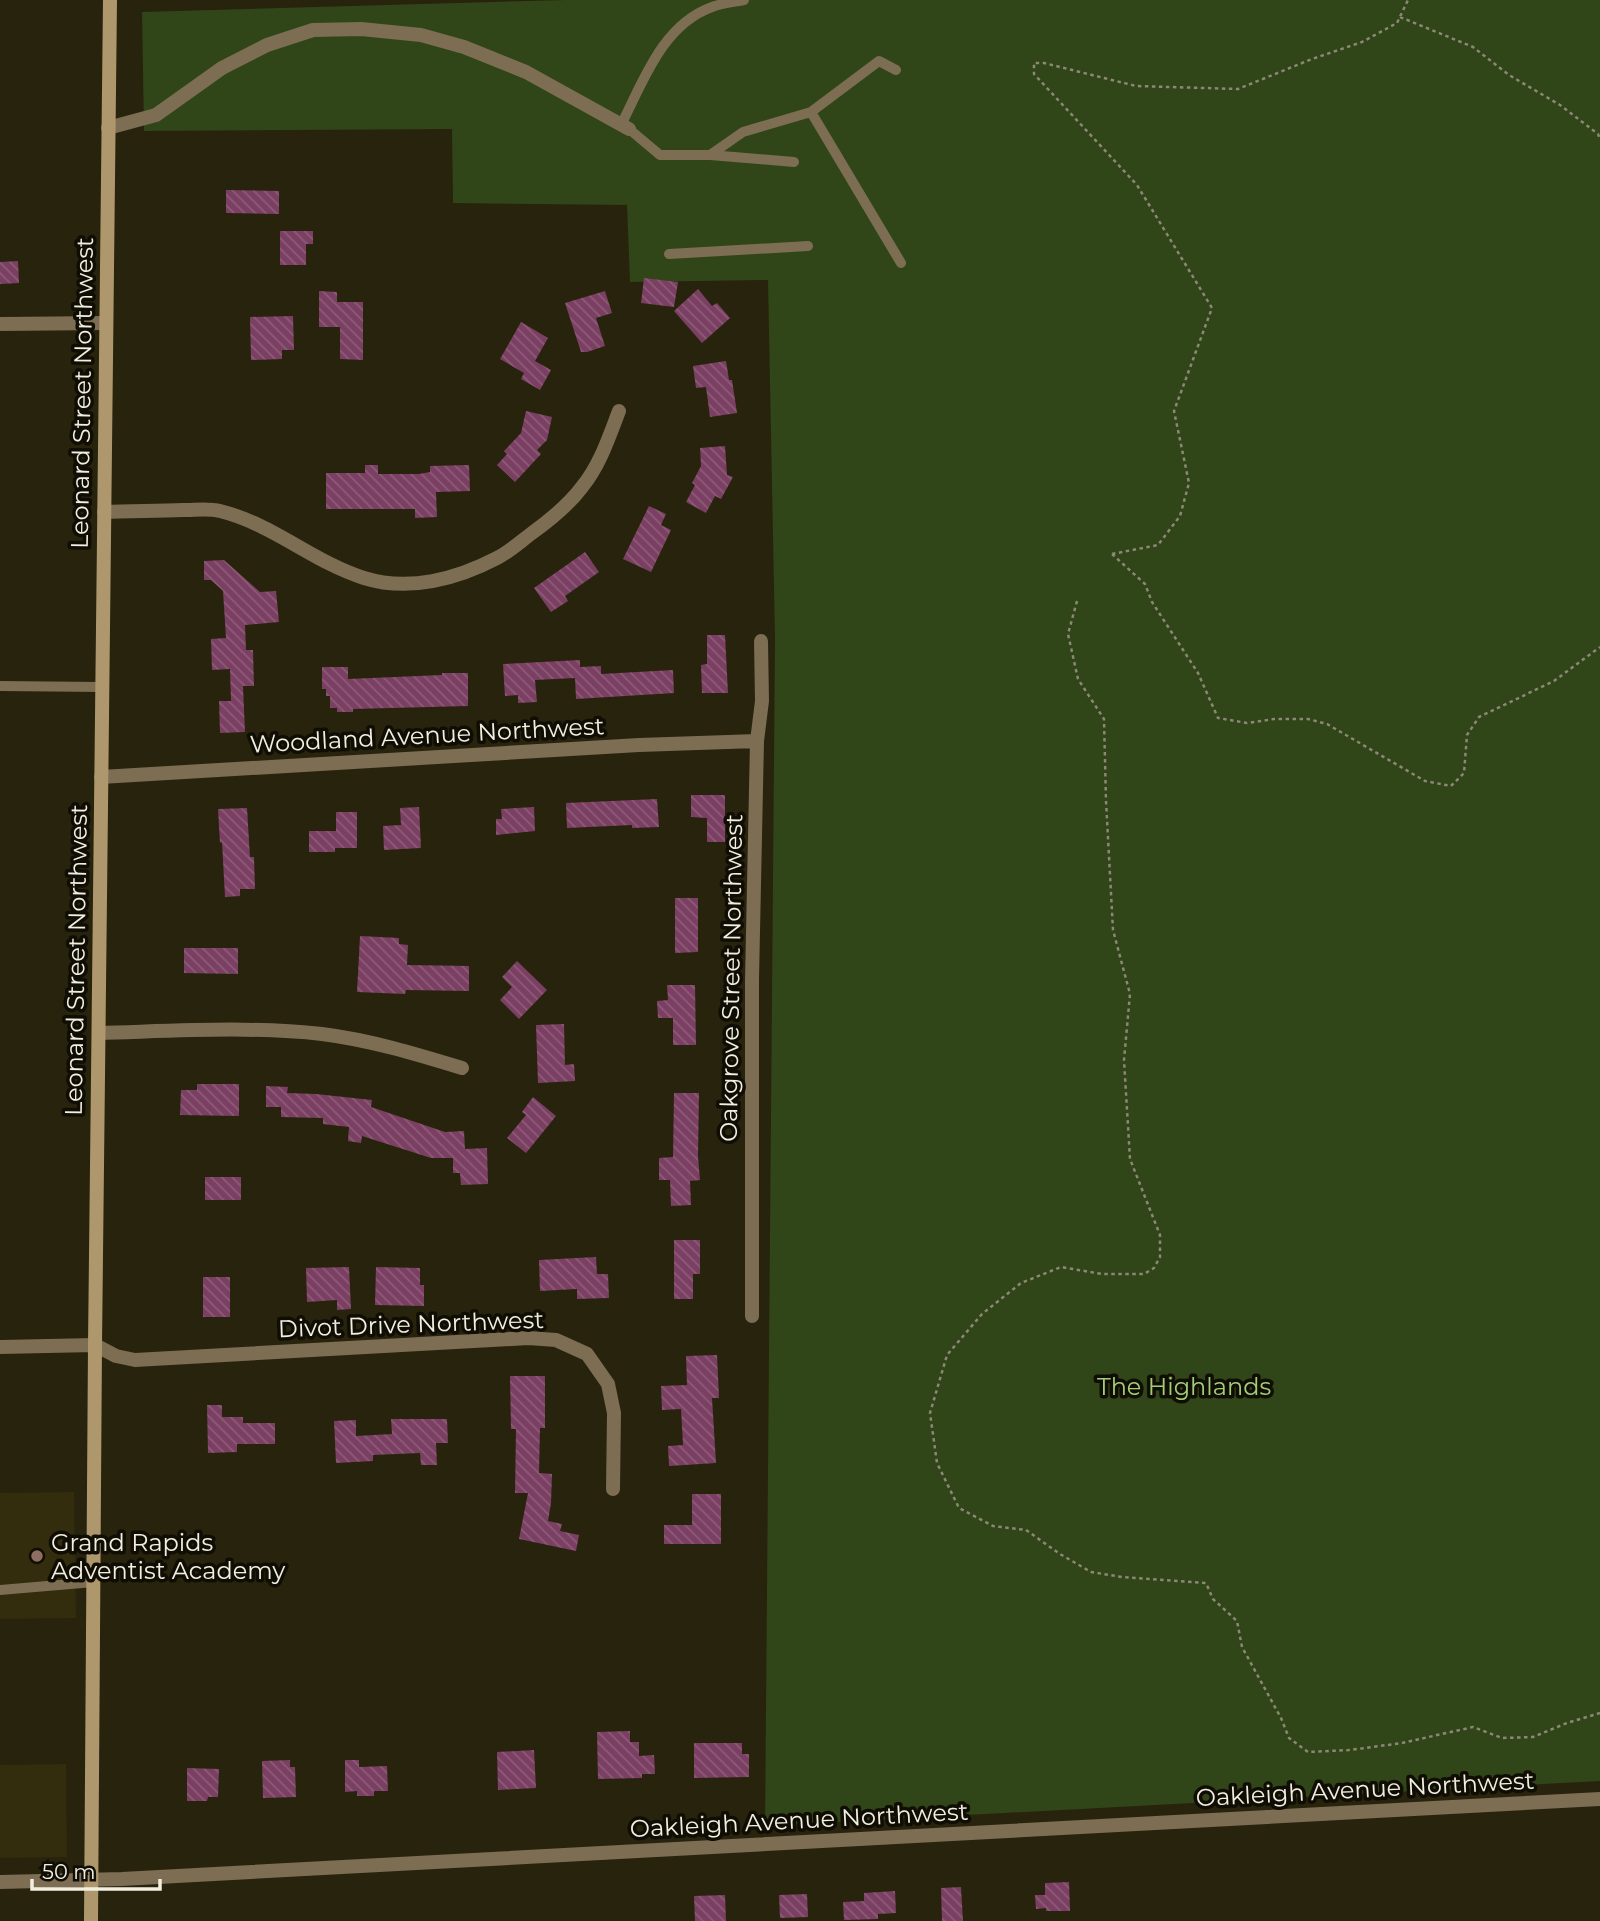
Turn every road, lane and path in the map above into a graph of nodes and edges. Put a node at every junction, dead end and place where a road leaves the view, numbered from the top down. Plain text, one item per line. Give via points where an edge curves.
1 (110, 0) edge
2 (744, 0) edge
3 (1408, 0) edge
4 (1400, 18) junction
5 (896, 70) dead end
6 (811, 112) junction
7 (625, 127) junction
8 (108, 128) junction
9 (1600, 139) edge
10 (710, 155) junction
11 (794, 162) dead end
12 (808, 246) dead end
13 (668, 254) dead end
14 (901, 262) dead end
15 (106, 323) junction
16 (0, 324) edge
17 (619, 411) dead end
18 (104, 512) junction
19 (1077, 601) dead end
20 (761, 641) dead end
21 (1600, 647) edge
22 (0, 686) edge
23 (102, 687) junction
24 (757, 741) junction
25 (101, 777) junction
26 (99, 1033) junction
27 (462, 1068) dead end
28 (752, 1316) dead end
29 (95, 1345) junction
30 (0, 1347) edge
31 (613, 1489) dead end
32 (94, 1582) junction
33 (0, 1590) edge
34 (1600, 1713) edge
35 (1600, 1799) edge
36 (91, 1880) junction
37 (0, 1882) edge
38 (91, 1921) edge

1 - 8 main road, Leonard Street Northwest
2 - 7 lane via 711,7 681,25 659,50
3 - 4 path
4 - 9 path via 1473,47 1560,105
4 - 21 path via 1362,43 1238,89 1136,86 1034,63 1034,74 1137,185 1212,307 1174,411 1189,483 1180,516 1158,545 1112,554 1145,584 1198,673 1218,718 1247,723 1308,719 1327,724 1426,781 1451,786 1464,773 1467,735 1479,716 1553,681
5 - 6 lane via 879,61
6 - 10 lane via 743,132
6 - 14 lane
7 - 8 street via 526,72 464,47 421,35 361,29 313,30 267,45 222,68 156,115
7 - 10 lane via 660,155
8 - 15 main road, Leonard Street Northwest
10 - 11 lane
12 - 13 lane
15 - 16 street
15 - 18 main road, Leonard Street Northwest
17 - 18 street via 595,467 571,501 499,557 457,577 409,585 366,579 247,520 216,510
18 - 23 main road, Leonard Street Northwest
19 - 34 path via 1068,634 1079,679 1104,719 1114,930 1130,994 1124,1060 1130,1159 1160,1235 1160,1257 1144,1274 1102,1274 1061,1267 1021,1283 982,1314 947,1355 930,1413 937,1463 959,1508 993,1526 1026,1530 1091,1572 1206,1583 1213,1599 1237,1621 1242,1647 1289,1738 1307,1752 1402,1743 1473,1727 1502,1738 1533,1737
20 - 24 street, Oakgrove Street Northwest
22 - 23 lane
23 - 25 main road, Leonard Street Northwest
24 - 25 street, Woodland Avenue Northwest
24 - 28 street, Oakgrove Street Northwest
25 - 26 main road, Leonard Street Northwest
26 - 27 street via 282,1030 392,1047
26 - 29 main road, Leonard Street Northwest
29 - 30 street
29 - 31 street, Divot Drive Northwest via 135,1360 556,1340 587,1354 608,1384 614,1413
29 - 32 main road, Leonard Street Northwest
32 - 33 lane
32 - 36 main road, Leonard Street Northwest
35 - 36 street, Oakleigh Avenue Northwest
36 - 37 street, Oakleigh Avenue Northwest
36 - 38 main road, Leonard Street Northwest

